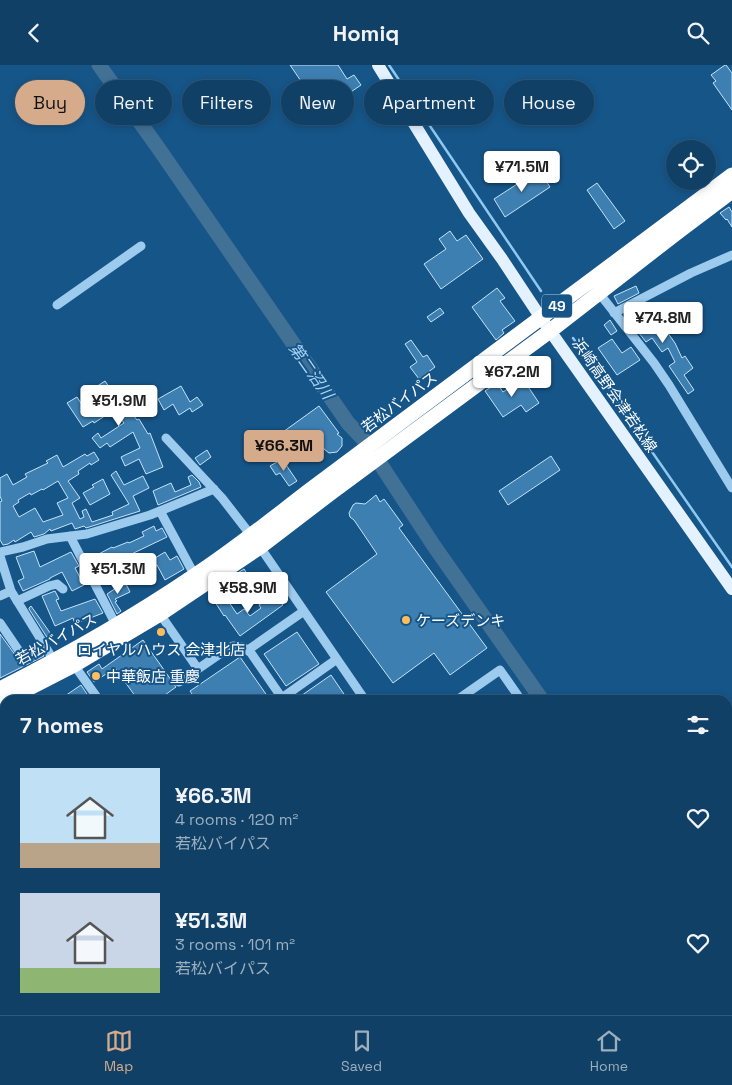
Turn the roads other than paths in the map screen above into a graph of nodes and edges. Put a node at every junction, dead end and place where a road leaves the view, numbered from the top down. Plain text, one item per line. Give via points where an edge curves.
1 (378, 65) edge
2 (732, 175) edge
3 (732, 191) edge
4 (141, 246) dead end
5 (732, 255) edge
6 (599, 293) junction
7 (57, 305) dead end
8 (614, 313) junction
9 (541, 318) junction
10 (550, 331) junction
11 (166, 438) dead end
12 (386, 443) junction
13 (214, 489) junction
14 (732, 489) edge
15 (160, 511) junction
16 (70, 536) junction
17 (256, 541) junction
18 (0, 552) edge
19 (0, 556) edge
20 (194, 576) junction
21 (64, 589) dead end
22 (732, 589) edge
23 (11, 591) junction
24 (0, 596) edge
25 (17, 601) junction
26 (304, 611) junction
27 (160, 614) junction
28 (0, 623) edge
29 (116, 625) junction
30 (248, 650) junction
31 (19, 651) dead end
32 (337, 659) junction
33 (63, 665) junction
34 (198, 669) junction
35 (179, 682) dead end
36 (0, 689) edge
37 (13, 695) edge
38 (94, 695) edge
39 (277, 695) edge
40 (286, 695) edge
41 (362, 695) edge
42 (464, 695) edge
43 (518, 695) edge

1 - 9 main road, 浜崎高野会津若松線 via 469,213
2 - 9 highway, 若松バイパス / 49
3 - 6 highway, 若松バイパス / 49
4 - 7 street
5 - 8 street
6 - 8 street
6 - 10 highway, 若松バイパス / 49
8 - 14 street via 670,385
9 - 10 main road, 浜崎高野会津若松線
9 - 12 highway, 若松バイパス / 49
10 - 12 highway, 若松バイパス / 49
10 - 22 main road, 浜崎高野会津若松線
11 - 13 street
12 - 17 highway, 若松バイパス / 49
13 - 15 street
13 - 17 street
15 - 16 street via 87,534
15 - 20 street
16 - 18 street
16 - 29 street
17 - 20 highway, 若松バイパス / 49
17 - 26 street
17 - 27 highway, 若松バイパス / 49
19 - 23 street
20 - 29 highway, 若松バイパス / 49
21 - 25 street via 57,584
23 - 24 street
23 - 25 street
25 - 33 street via 41,640
26 - 30 street
26 - 32 street
27 - 33 highway, 若松バイパス / 49
27 - 34 street
28 - 31 street
29 - 33 highway, 若松バイパス / 49
30 - 34 street via 233,646
30 - 39 street
32 - 40 street
32 - 41 street
33 - 36 highway, 若松バイパス / 49
33 - 37 highway, 若松バイパス / 49
33 - 38 street
34 - 35 street
42 - 43 street via 500,670

